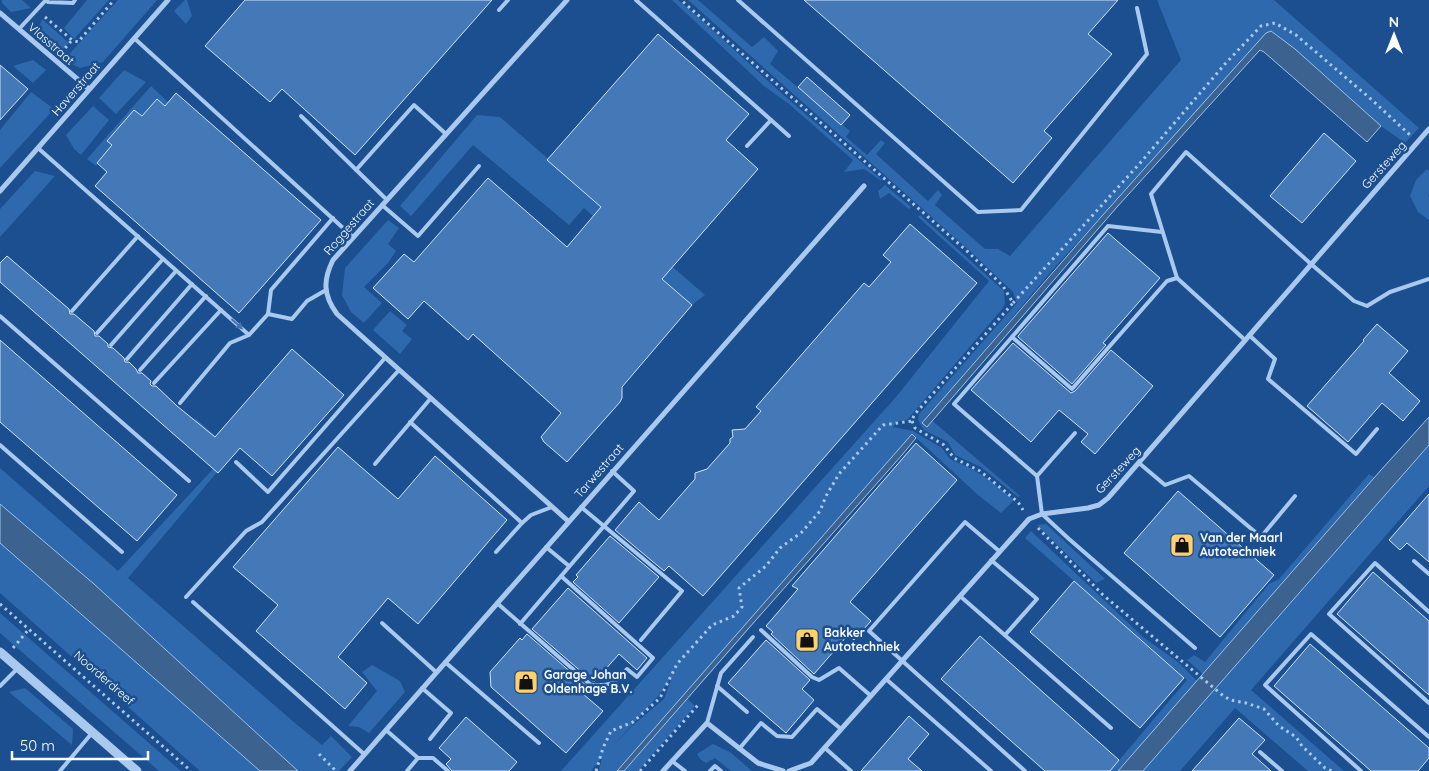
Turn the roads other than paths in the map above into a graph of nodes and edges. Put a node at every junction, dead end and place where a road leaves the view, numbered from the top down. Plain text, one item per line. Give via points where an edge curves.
1 (46, 0) edge
2 (75, 0) edge
3 (168, 0) edge
4 (508, 0) edge
5 (567, 0) edge
6 (636, 0) edge
7 (738, 0) edge
8 (1137, 8) dead end
9 (499, 10) dead end
10 (0, 13) edge
11 (19, 29) junction
12 (134, 38) junction
13 (89, 89) junction
14 (301, 116) dead end
15 (771, 120) junction
16 (1429, 130) edge
17 (446, 134) junction
18 (789, 136) dead end
19 (748, 146) dead end
20 (38, 148) junction
21 (479, 166) dead end
22 (356, 170) junction
23 (864, 186) dead end
24 (0, 191) edge
25 (387, 200) junction
26 (382, 205) junction
27 (333, 218) junction
28 (1162, 232) junction
29 (138, 236) junction
30 (353, 237) junction
31 (163, 259) junction
32 (1311, 264) junction
33 (176, 270) junction
34 (1176, 278) junction
35 (1429, 279) edge
36 (192, 284) junction
37 (326, 290) junction
38 (206, 296) junction
39 (221, 310) junction
40 (72, 311) dead end
41 (268, 314) junction
42 (0, 316) edge
43 (97, 333) dead end
44 (249, 335) junction
45 (1249, 335) junction
46 (1012, 337) junction
47 (1245, 340) junction
48 (111, 345) dead end
49 (386, 358) junction
50 (127, 359) dead end
51 (140, 370) dead end
52 (398, 370) junction
53 (154, 383) dead end
54 (431, 398) junction
55 (180, 404) dead end
56 (410, 422) junction
57 (1377, 429) dead end
58 (1075, 433) dead end
59 (0, 445) edge
60 (236, 462) dead end
61 (1139, 463) junction
62 (375, 464) dead end
63 (612, 472) junction
64 (1037, 476) junction
65 (189, 481) dead end
66 (1295, 496) dead end
67 (552, 507) junction
68 (581, 507) junction
69 (1042, 514) junction
70 (568, 521) junction
71 (522, 523) junction
72 (604, 526) junction
73 (546, 547) junction
74 (999, 551) junction
75 (122, 552) dead end
76 (496, 552) dead end
77 (992, 560) junction
78 (1414, 561) dead end
79 (569, 566) junction
80 (1429, 574) edge
81 (561, 576) junction
82 (960, 595) junction
83 (186, 597) dead end
84 (193, 602) dead end
85 (497, 603) junction
86 (1429, 612) edge
87 (382, 623) dead end
88 (520, 624) junction
89 (760, 630) dead end
90 (1005, 635) junction
91 (752, 637) dead end
92 (641, 640) dead end
93 (1195, 648) dead end
94 (3, 654) edge
95 (902, 660) junction
96 (445, 662) junction
97 (18, 668) junction
98 (436, 672) junction
99 (886, 679) junction
100 (0, 686) edge
101 (717, 686) junction
102 (422, 688) junction
103 (871, 696) junction
104 (1429, 703) edge
105 (747, 712) dead end
106 (707, 723) junction
107 (1111, 728) dead end
108 (386, 730) junction
109 (841, 730) junction
110 (93, 732) junction
111 (1429, 737) edge
112 (430, 739) dead end
113 (538, 744) dead end
114 (825, 748) junction
115 (739, 749) junction
116 (1260, 752) dead end
117 (364, 754) junction
118 (418, 758) junction
119 (672, 761) junction
120 (60, 771) edge
121 (138, 771) edge
122 (350, 771) edge
123 (407, 771) edge
124 (448, 771) edge
125 (663, 771) edge
126 (685, 771) edge
127 (710, 771) edge
128 (721, 771) edge
129 (783, 771) edge
130 (789, 771) edge
131 (851, 771) edge
132 (991, 771) edge
133 (1025, 771) edge
134 (1282, 771) edge
135 (1361, 771) edge

1 - 2 lane via 73,3
1 - 11 lane
3 - 12 street, Haverstraat
4 - 9 lane
5 - 17 street, Roggestraat
6 - 15 lane
7 - 8 lane via 978,212 1020,210 1147,54
10 - 11 street, Vlasstraat
11 - 13 street, Vlasstraat
12 - 13 street, Haverstraat
12 - 27 lane
13 - 20 street, Haverstraat
14 - 22 lane
15 - 18 lane
15 - 19 lane
16 - 32 street, Gersteweg
17 - 22 lane via 414,105
17 - 25 street, Roggestraat
20 - 24 street, Haverstraat
20 - 29 lane
21 - 26 lane via 418,236
22 - 25 lane
23 - 63 street, Tarwestraat
25 - 26 street, Roggestraat
26 - 30 street, Roggestraat
27 - 30 lane
27 - 41 lane via 271,290
28 - 32 lane via 1151,194 1186,152
28 - 34 lane
28 - 46 lane via 1108,226
29 - 31 lane
29 - 40 lane
30 - 37 street, Roggestraat via 328,269
31 - 33 lane
31 - 43 lane
32 - 35 lane via 1354,301 1366,306 1390,292
32 - 45 street, Gersteweg
33 - 36 lane
33 - 48 lane
34 - 46 lane via 1167,281 1072,389
34 - 47 lane
36 - 38 lane
36 - 50 lane
37 - 41 lane via 307,301 292,318
37 - 49 street via 337,314
38 - 39 lane
38 - 51 lane
39 -> 44 lane
39 - 53 lane
41 - 44 lane
42 - 65 lane
44 - 55 lane via 230,343
45 - 47 street, Gersteweg
45 - 57 lane via 1275,359 1268,379 1356,454
46 - 64 lane via 954,404
47 - 61 street, Gersteweg
49 - 52 street
49 - 60 lane via 268,492
52 - 54 street
52 - 83 lane via 262,522 246,531
54 - 56 lane
54 - 67 street
56 - 62 lane
56 - 71 lane
58 - 64 lane
59 - 75 lane
61 - 66 lane via 1165,485 1189,476 1260,537
61 - 69 street, Gersteweg via 1099,505
63 - 68 street, Tarwestraat
63 - 72 lane via 634,491
64 - 69 lane
67 - 70 street
67 - 71 lane via 530,515
68 - 70 street, Tarwestraat
68 - 72 lane
69 - 74 street, Gersteweg via 1028,519
69 - 93 lane
70 - 73 street, Tarwestraat
71 - 76 lane
72 - 79 lane
72 - 92 lane via 682,591
73 - 79 lane
73 - 85 street, Tarwestraat
74 - 77 street, Gersteweg
74 - 95 lane via 965,522 869,632
77 - 82 street, Gersteweg
77 - 90 lane via 1037,599
78 - 80 lane
79 - 81 lane
81 - 88 lane
81 - 88 lane via 654,658 636,677 627,669 615,682 604,686 591,685
82 - 90 lane
82 - 95 street, Gersteweg
84 - 117 lane
85 - 88 lane
85 - 96 street, Tarwestraat
86 - 104 lane via 1375,563 1329,614
87 - 98 lane
89 - 103 lane via 812,677 819,680 839,668
90 - 107 lane
91 - 101 lane via 721,673
94 - 97 street
95 - 99 street, Gersteweg
95 - 133 lane
96 - 98 street, Tarwestraat
96 - 113 lane
97 - 100 lane
97 - 110 street
98 - 102 street, Tarwestraat
99 - 103 street, Gersteweg
99 - 132 lane
101 - 105 lane
101 - 106 lane
102 - 108 street, Tarwestraat
102 - 112 lane via 451,712
103 - 109 street, Gersteweg
106 - 115 street
106 - 119 street
108 - 117 street, Tarwestraat
108 - 118 lane
109 - 114 street, Gersteweg
109 - 115 lane via 817,709 792,737 777,736 761,723
110 - 120 lane
110 - 121 street
111 - 135 lane via 1311,634 1265,685
114 - 130 street, Gersteweg via 811,763
114 - 131 lane
115 - 129 street via 758,764
116 - 134 lane
117 - 122 street, Tarwestraat
118 - 123 lane
118 - 124 lane via 433,758
119 - 125 street
119 - 126 lane
127 - 128 lane via 715,766

